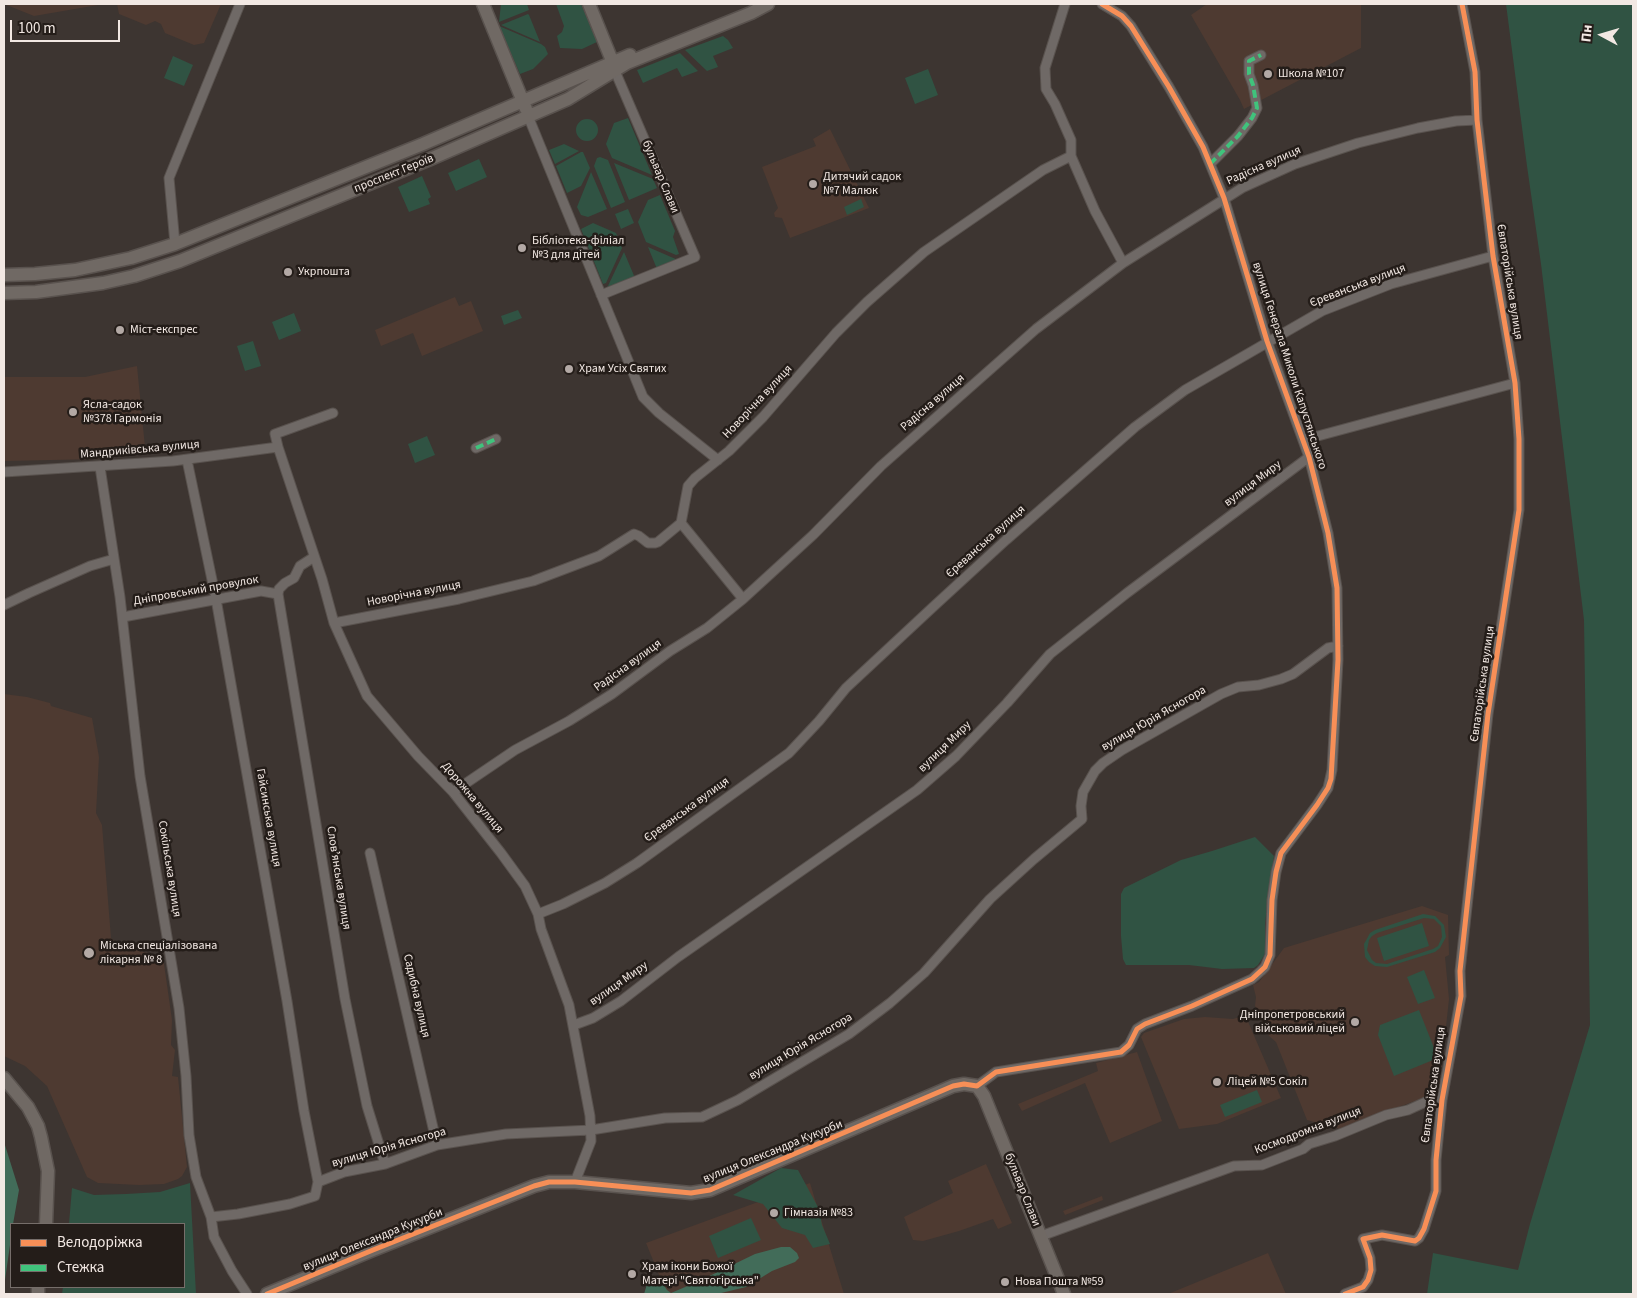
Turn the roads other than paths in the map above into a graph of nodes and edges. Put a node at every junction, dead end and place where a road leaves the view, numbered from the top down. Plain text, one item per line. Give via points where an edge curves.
1 (240, 4) edge
2 (482, 4) edge
3 (589, 4) edge
4 (752, 4) edge
5 (768, 4) edge
6 (1065, 4) edge
7 (1102, 4) edge
8 (1462, 4) edge
9 (1261, 55) dead end
10 (614, 66) junction
11 (523, 102) junction
12 (528, 116) junction
13 (1477, 120) junction
14 (1071, 156) junction
15 (1210, 164) junction
16 (1224, 198) junction
17 (175, 244) junction
18 (1494, 256) junction
19 (1123, 263) junction
20 (4, 275) edge
21 (4, 293) edge
22 (601, 295) junction
23 (1267, 341) junction
24 (1515, 383) junction
25 (333, 413) dead end
26 (496, 440) dead end
27 (1303, 440) junction
28 (278, 447) junction
29 (476, 448) dead end
30 (1309, 457) junction
31 (188, 460) junction
32 (718, 460) junction
33 (100, 467) junction
34 (4, 472) edge
35 (681, 523) junction
36 (314, 556) junction
37 (114, 559) junction
38 (278, 594) junction
39 (216, 599) junction
40 (743, 599) junction
41 (4, 606) edge
42 (123, 616) junction
43 (334, 623) junction
44 (1338, 646) junction
45 (453, 792) junction
46 (370, 853) dead end
47 (538, 914) junction
48 (574, 1025) junction
49 (4, 1078) edge
50 (977, 1086) junction
51 (1442, 1100) junction
52 (591, 1130) junction
53 (438, 1145) junction
54 (385, 1164) junction
55 (318, 1182) junction
56 (575, 1182) junction
57 (211, 1217) junction
58 (46, 1223) edge
59 (1041, 1236) junction
60 (247, 1294) edge
61 (267, 1294) edge
62 (1064, 1294) edge
63 (1345, 1294) edge

1 - 17 street via 169,178
2 - 11 main road
3 - 10 main road, бульвар Слави
4 - 10 main road, проспект Героїв
5 - 10 main road, проспект Героїв
6 - 14 street via 1045,68 1046,89 1071,140
7 - 15 street, вулиця Генерала Миколи Капустянського via 1122,16 1131,26 1203,146
8 - 13 street, Євпаторійська вулиця via 1475,72
9 - 15 street via 1249,61 1257,108 1238,136
10 - 11 main road, проспект Героїв
10 - 12 main road, проспект Героїв via 568,99
10 - 22 street, бульвар Слави via 695,257
11 - 12 main road
11 - 17 main road, проспект Героїв
12 - 21 main road, проспект Героїв via 180,261 103,283
12 - 22 street
13 - 16 street, Радісна вулиця via 1418,128 1358,143 1295,164
13 - 18 street, Євпаторійська вулиця
14 - 19 street
14 - 32 street, Новорічна вулиця via 1011,191 904,269 836,333 764,417
15 - 16 street, вулиця Генерала Миколи Капустянського
16 - 19 street, Радісна вулиця
16 - 23 street, вулиця Генерала Миколи Капустянського
17 - 20 main road, проспект Героїв via 75,270
18 - 23 street, Єреванська вулиця via 1392,284 1322,311
18 - 24 street, Євпаторійська вулиця
19 - 40 street, Радісна вулиця via 1036,328 881,466
22 - 32 street via 643,397 659,414
23 - 27 street, вулиця Генерала Миколи Капустянського
23 - 47 street, Єреванська вулиця via 1185,390 1135,427 1006,540 846,688 789,753 637,863 605,883
24 - 27 street
24 - 51 street, Євпаторійська вулиця via 1519,510 1488,714 1460,971 1461,996
25 - 28 street via 276,434
26 - 29 street
27 - 30 street, вулиця Генерала Миколи Капустянського
28 - 31 street, Мандриківська вулиця
28 - 36 street, Дорожна вулиця
30 - 44 street, вулиця Генерала Миколи Капустянського via 1328,533 1335,579
30 - 48 street, вулиця Миру via 1050,654 956,756 917,790 678,957 621,1001 594,1018
31 - 33 street, Мандриківська вулиця
31 - 39 street, Гайсинська вулиця
32 - 35 street, Новорічна вулиця via 688,486
33 - 34 street, Мандриківська вулиця
33 - 37 street, Сокільська вулиця
35 - 40 street
35 - 43 street, Новорічна вулиця via 656,543 648,543 634,534 599,556 533,581
36 - 38 street via 300,566 294,578 279,589
36 - 43 street, Дорожна вулиця
37 - 41 street via 90,566
37 - 42 street, Сокільська вулиця
38 - 39 street, Дніпровський провулок via 261,591
38 - 54 street, Словʼянська вулиця via 345,999 367,1106
39 - 42 street, Дніпровський провулок
39 - 55 street, Гайсинська вулиця
40 - 45 street, Радісна вулиця via 612,694 515,750
42 - 57 street, Сокільська вулиця via 140,776 178,1008 189,1135 196,1177
43 - 45 street, Дорожна вулиця via 367,696
44 - 50 street, вулиця Генерала Миколи Капустянського via 1328,788 1281,853 1272,900 1270,955 1262,971 1241,984 1137,1028 1129,1045 1121,1052 996,1072
44 - 52 street, вулиця Юрія Ясногора via 1328,648 1281,679 1238,687 1221,694 1103,763 1083,792 1082,819 990,899 924,973 849,1034 738,1100 702,1117 665,1118
45 - 47 street, Дорожна вулиця via 525,886
46 - 53 street, Садибна вулиця
47 - 48 street, Дорожна вулиця
48 - 52 street, Дорожна вулиця
49 - 58 main road via 28,1107 38,1126 48,1171
50 - 56 main road, вулиця Олександра Кукурби via 953,1086 700,1192
50 - 59 main road, бульвар Слави via 989,1106
51 - 59 street, Космодромна вулиця via 1430,1100 1408,1110 1386,1114 1262,1165 1234,1166
51 - 63 street, Євпаторійська вулиця via 1436,1191 1424,1229 1415,1241 1382,1236 1363,1239 1370,1258 1370,1275 1363,1287
52 - 53 street, вулиця Юрія Ясногора via 506,1134
52 - 56 street, Дорожна вулиця
53 - 54 street, вулиця Юрія Ясногора
54 - 55 street, вулиця Юрія Ясногора via 344,1172
55 - 57 street via 315,1196 290,1204
56 - 61 main road, вулиця Олександра Кукурби via 549,1182 534,1186
57 - 60 street, Сокільська вулиця via 214,1237
59 - 62 main road, бульвар Слави

